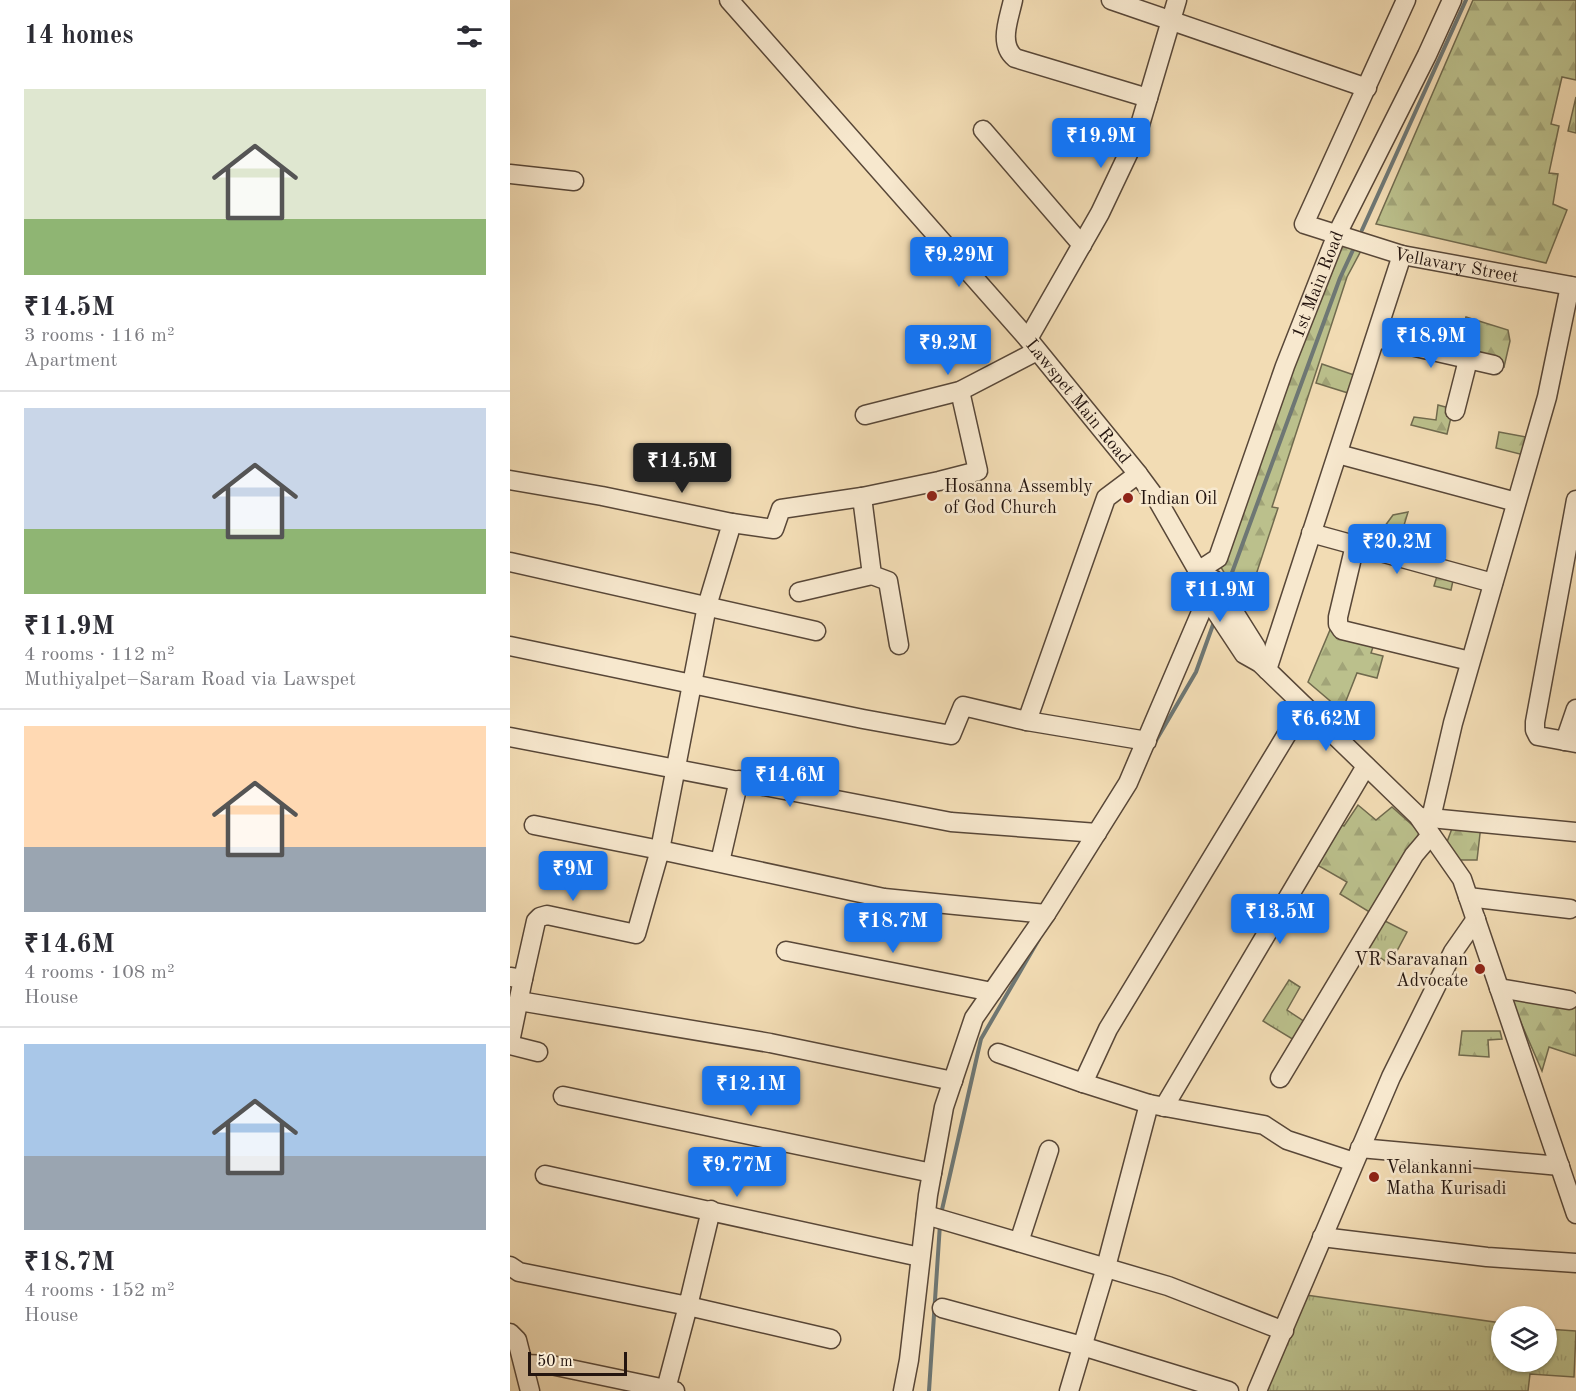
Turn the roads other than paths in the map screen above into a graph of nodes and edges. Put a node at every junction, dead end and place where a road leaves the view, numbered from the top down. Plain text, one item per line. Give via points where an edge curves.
1 (729, 0) edge
2 (1013, 0) edge
3 (1111, 0) edge
4 (1177, 0) edge
5 (1406, 0) edge
6 (1452, 0) edge
7 (1171, 20) junction
8 (1367, 88) junction
9 (1148, 98) junction
10 (983, 130) dead end
11 (510, 174) edge
12 (574, 180) dead end
13 (1337, 234) junction
14 (1082, 245) junction
15 (1402, 255) junction
16 (1573, 287) edge
17 (1376, 338) junction
18 (1032, 345) junction
19 (1468, 360) junction
20 (1494, 365) dead end
21 (960, 392) junction
22 (1455, 411) dead end
23 (865, 415) dead end
24 (1338, 454) junction
25 (1138, 474) junction
26 (510, 480) edge
27 (862, 497) junction
28 (1576, 500) edge
29 (1516, 502) junction
30 (732, 523) junction
31 (1311, 533) junction
32 (1355, 545) junction
33 (510, 562) edge
34 (1198, 571) junction
35 (872, 575) junction
36 (1493, 583) junction
37 (799, 592) dead end
38 (1207, 598) junction
39 (707, 606) junction
40 (816, 631) dead end
41 (899, 645) dead end
42 (510, 646) edge
43 (1470, 661) junction
44 (1263, 667) junction
45 (692, 684) junction
46 (1304, 706) junction
47 (1576, 709) edge
48 (1027, 721) junction
49 (510, 737) edge
50 (1147, 741) junction
51 (1571, 742) edge
52 (1366, 766) junction
53 (676, 768) junction
54 (739, 780) junction
55 (1427, 823) junction
56 (534, 825) dead end
57 (1576, 832) edge
58 (1097, 833) junction
59 (660, 850) junction
60 (720, 862) junction
61 (1468, 897) junction
62 (1570, 909) dead end
63 (1046, 914) junction
64 (1476, 919) junction
65 (786, 951) dead end
66 (517, 978) edge
67 (1499, 988) junction
68 (992, 992) junction
69 (1569, 1000) dead end
70 (519, 1001) junction
71 (510, 1043) edge
72 (538, 1052) dead end
73 (998, 1053) dead end
74 (1280, 1078) dead end
75 (953, 1081) junction
76 (1083, 1083) junction
77 (563, 1096) dead end
78 (1157, 1106) junction
79 (1049, 1150) dead end
80 (1357, 1155) junction
81 (1560, 1166) junction
82 (932, 1173) junction
83 (545, 1175) dead end
84 (711, 1210) junction
85 (1576, 1214) edge
86 (926, 1215) junction
87 (1322, 1237) junction
88 (1019, 1242) junction
89 (920, 1257) junction
90 (1576, 1263) edge
91 (510, 1266) edge
92 (1106, 1267) junction
93 (688, 1306) junction
94 (942, 1308) dead end
95 (1284, 1331) junction
96 (510, 1333) edge
97 (831, 1339) dead end
98 (1082, 1346) junction
99 (524, 1364) junction
100 (670, 1390) edge
101 (530, 1391) edge
102 (903, 1391) edge
103 (1069, 1391) edge
104 (1229, 1391) edge
105 (1257, 1391) edge

1 - 18 street, Lawspet Main Road
2 - 9 street via 1005,43 1008,53
3 - 7 street
4 - 7 street
5 - 8 street
6 - 13 street, 1st Main Road
7 - 8 street
7 - 9 street
8 - 13 street, Vellavary Street via 1304,224
9 - 14 street via 1137,135
10 - 14 street
11 - 12 street
13 - 15 street, Vellavary Street
13 - 34 street, 1st Main Road via 1285,366 1218,558
14 - 18 street
15 - 16 street, Vellavary Street
15 - 17 street
16 - 29 street via 1547,397
17 - 19 street
17 - 24 street
18 - 21 street
18 - 25 street, Lawspet Main Road
19 - 20 street
19 - 22 street
21 - 23 street
21 - 27 street via 978,471
24 - 29 street
24 - 31 street
25 - 34 street, Lawspet Main Road
25 - 48 street via 1106,498
26 - 30 street
27 - 30 street via 781,508 774,529
27 - 35 street
28 - 51 street via 1535,722 1538,736
29 - 36 street
30 - 39 street
31 - 32 street
31 - 44 street
32 - 36 street
32 - 43 street via 1338,617 1342,630
33 - 39 street
34 - 38 street via 1199,586
34 - 44 street via 1214,580 1256,647
35 - 37 street
35 - 41 street via 888,581
36 - 43 street
38 - 44 street via 1244,654
38 - 50 street
39 - 40 street
39 - 45 street
42 - 45 street
43 - 55 street
44 - 46 street
45 - 48 street via 951,735 963,706
45 - 53 street
46 - 52 street
46 - 76 street via 1108,1029
47 - 51 street
48 - 50 street
49 - 53 street
50 - 58 street via 1128,783
52 - 55 street
52 - 78 street
53 - 54 street
53 - 59 street
54 - 58 street via 951,822
54 - 60 street
55 - 57 street
55 - 61 street via 1462,879
55 - 74 street via 1414,855
56 - 59 street
58 - 63 street
59 - 60 street
59 - 66 street via 636,934 547,915 540,917
60 - 63 street via 884,898
61 - 62 street
61 - 64 street
63 - 68 street
64 - 67 street
64 - 80 street via 1453,952
65 - 68 street
66 - 70 street
67 - 69 street
67 - 81 street
68 - 75 street via 974,1018
70 - 71 street
70 - 75 street via 770,1043
71 - 72 street
73 - 76 street
75 - 82 street
76 - 78 street
77 - 82 street
78 - 80 street via 1264,1125 1287,1140
78 - 92 street
79 - 88 street
80 - 81 street
80 - 87 street
81 - 85 street
82 - 86 street
83 - 84 street
84 - 89 street
84 - 93 street
86 - 88 street
86 - 89 street
87 - 90 street via 1487,1257
87 - 95 street
88 - 92 street
89 - 102 street
91 - 93 street via 519,1272
92 - 95 street via 1168,1286
92 - 98 street
93 - 97 street
93 - 100 street
94 - 98 street
95 - 105 street
96 - 99 street via 517,1340
98 - 103 street
98 - 104 street
99 - 100 street via 551,1365
99 - 101 street

